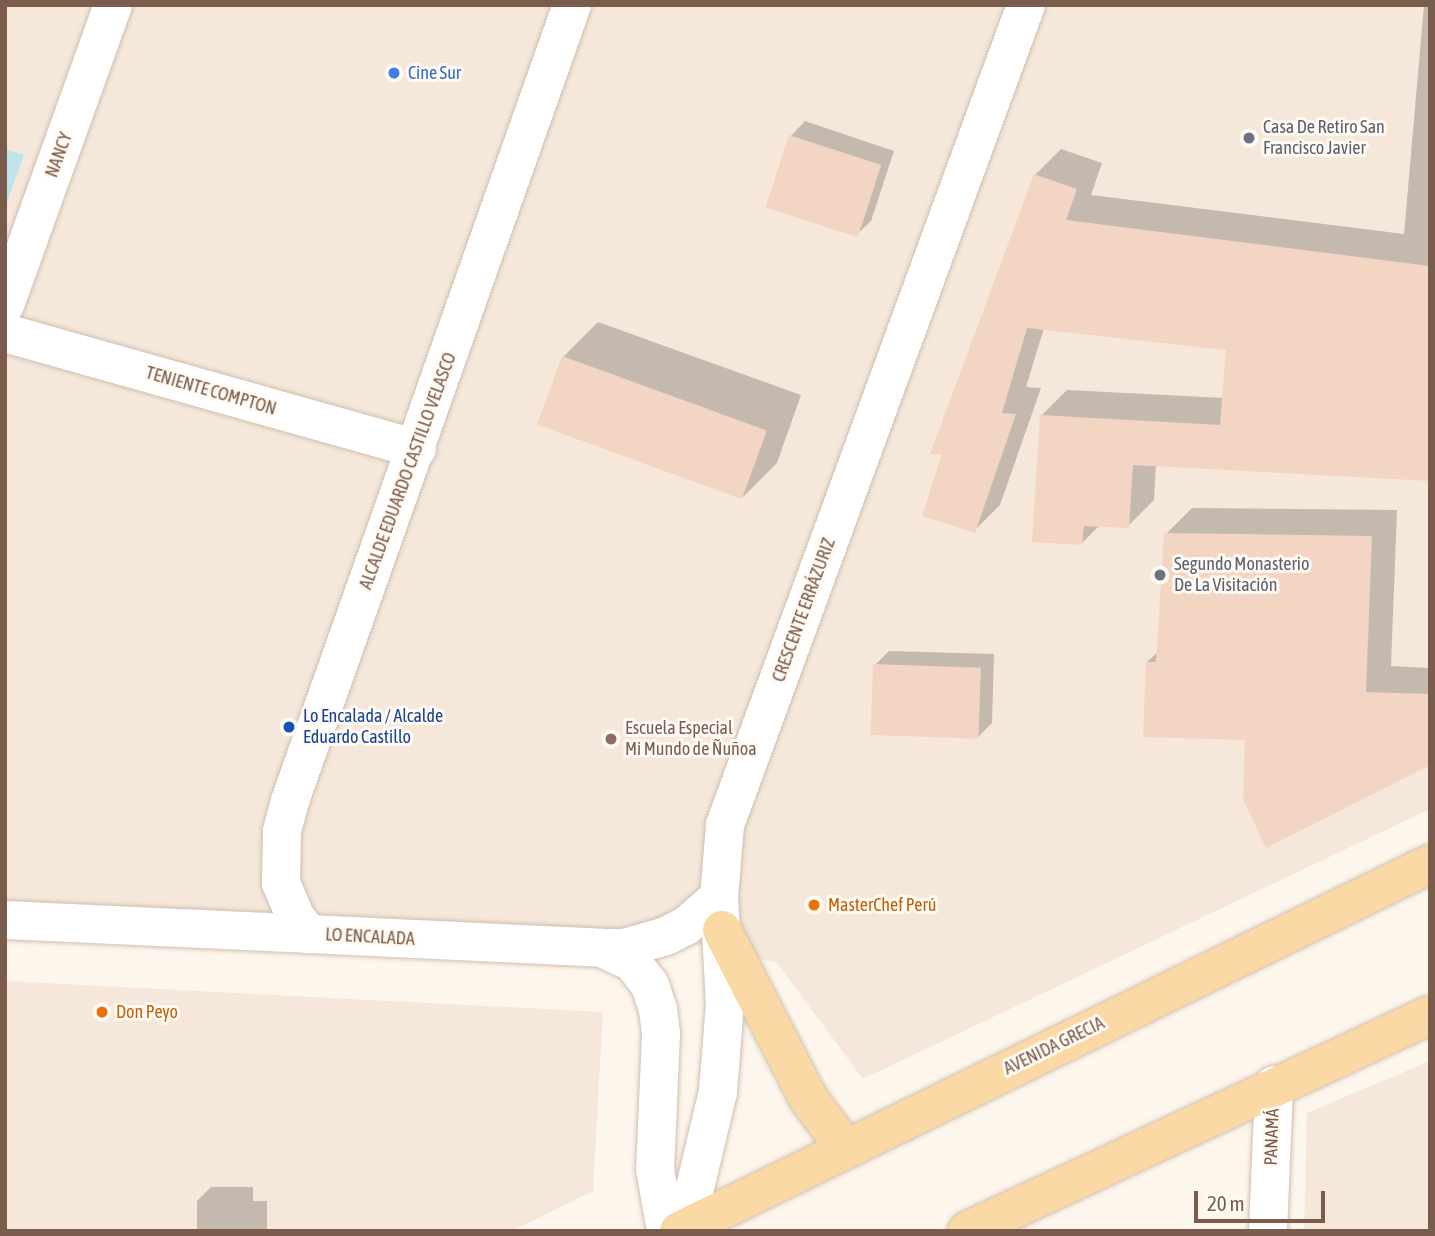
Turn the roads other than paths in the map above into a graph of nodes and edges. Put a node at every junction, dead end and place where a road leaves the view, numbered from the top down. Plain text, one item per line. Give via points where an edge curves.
1 (113, 5) edge
2 (572, 5) edge
3 (1026, 5) edge
4 (5, 305) edge
5 (5, 333) edge
6 (416, 449) junction
7 (1430, 864) edge
8 (721, 914) junction
9 (5, 920) edge
10 (309, 934) junction
11 (602, 948) junction
12 (1430, 1015) edge
13 (1274, 1085) junction
14 (845, 1147) junction
15 (666, 1231) edge
16 (672, 1231) edge
17 (679, 1231) edge
18 (967, 1231) edge
19 (1268, 1231) edge

1 - 4 street, NANCY
2 - 6 street, ALCALDE EDUARDO CASTILLO VELASCO
3 - 8 street, CRESCENTE ERRÁZURIZ via 725,825
5 - 6 street, TENIENTE COMPTON
6 - 10 street, ALCALDE EDUARDO CASTILLO VELASCO via 282,831 281,883 296,918
7 - 14 main road, AVENIDA GRECIA
8 - 11 street, LO ENCALADA via 624,948
8 - 14 main road via 808,1098
8 - 16 street, CRESCENTE ERRÁZURIZ via 725,1004 718,1092 697,1183
9 - 10 street, LO ENCALADA
10 - 11 street, LO ENCALADA
11 - 15 street via 618,953 642,972 658,1009 655,1169
12 - 13 main road
13 - 18 main road
13 - 19 street, PANAMÁ
14 - 17 main road, AVENIDA GRECIA

